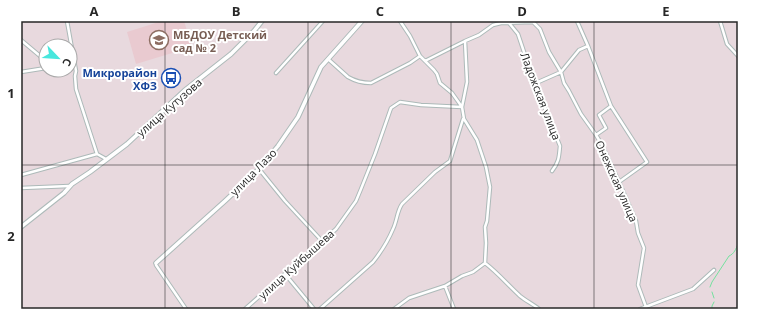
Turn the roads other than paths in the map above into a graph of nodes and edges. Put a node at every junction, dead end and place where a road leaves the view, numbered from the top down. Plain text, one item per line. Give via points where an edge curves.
1 (67, 21) edge
2 (262, 21) edge
3 (323, 21) edge
4 (362, 21) edge
5 (400, 21) edge
6 (534, 21) edge
7 (577, 21) edge
8 (720, 21) edge
9 (509, 23) junction
10 (70, 38) edge
11 (21, 40) edge
12 (465, 41) junction
13 (588, 46) junction
14 (38, 54) edge
15 (420, 56) junction
16 (738, 56) edge
17 (328, 59) junction
18 (425, 61) junction
19 (38, 69) edge
20 (21, 72) edge
21 (561, 72) junction
22 (276, 73) dead end
23 (75, 78) edge
24 (536, 83) junction
25 (611, 106) junction
26 (462, 107) junction
27 (464, 119) junction
28 (596, 135) junction
29 (97, 154) junction
30 (106, 159) junction
31 (259, 169) junction
32 (552, 171) dead end
33 (21, 176) edge
34 (619, 182) junction
35 (69, 186) junction
36 (21, 188) edge
37 (21, 227) edge
38 (322, 241) junction
39 (485, 262) junction
40 (156, 263) joint
41 (714, 270) dead end
42 (285, 274) junction
43 (445, 286) junction
44 (646, 307) junction
45 (186, 309) edge
46 (245, 309) edge
47 (314, 309) edge
48 (320, 309) edge
49 (394, 309) edge
50 (454, 309) edge
51 (539, 309) edge
52 (640, 309) edge

1 - 10 street
2 - 30 street, улица Кутузова via 231,54
3 - 22 street
4 - 17 street, улица Лазо
5 - 15 street
6 - 9 street
6 - 21 street, Онежская улица
7 - 13 street
8 - 16 street via 727,44
9 - 12 street via 493,25
9 - 24 street, Ладожская улица via 518,34
11 - 14 street
12 - 18 street
12 - 26 street via 467,82
13 - 21 street via 580,50
13 - 25 street
15 - 17 street via 371,83 348,77
15 - 18 street
17 - 31 street, улица Лазо via 321,67 298,117
18 - 26 street via 437,74 440,83 452,93
19 - 20 street
21 - 24 street
21 - 28 street, Онежская улица via 564,83 581,114
23 - 29 street via 76,89
24 - 32 street, Ладожская улица via 560,146 557,165
25 - 28 street via 599,116 606,128
25 - 34 street via 647,162
26 - 27 street
26 - 38 street, улица Куйбышева via 400,102 390,108 356,201 336,229
27 - 39 street via 477,140 490,187 488,221 485,227
27 - 48 street via 450,161 434,172 402,204 394,228 380,254
28 - 34 street, Онежская улица
29 - 30 street
29 - 33 street
30 - 35 street, улица Кутузова
31 - 38 street
31 - 40 street, улица Лазо
34 - 44 street, Онежская улица via 636,221 644,248 638,285
35 - 36 street
35 - 37 street, улица Кутузова
38 - 42 street, улица Куйбышева
39 - 43 street via 473,272
39 - 51 street via 523,298
40 - 45 street, улица Лазо
41 - 44 street via 693,289
42 - 46 street, улица Куйбышева
42 - 47 street
43 - 49 street via 409,298
43 - 50 street
44 - 52 street

